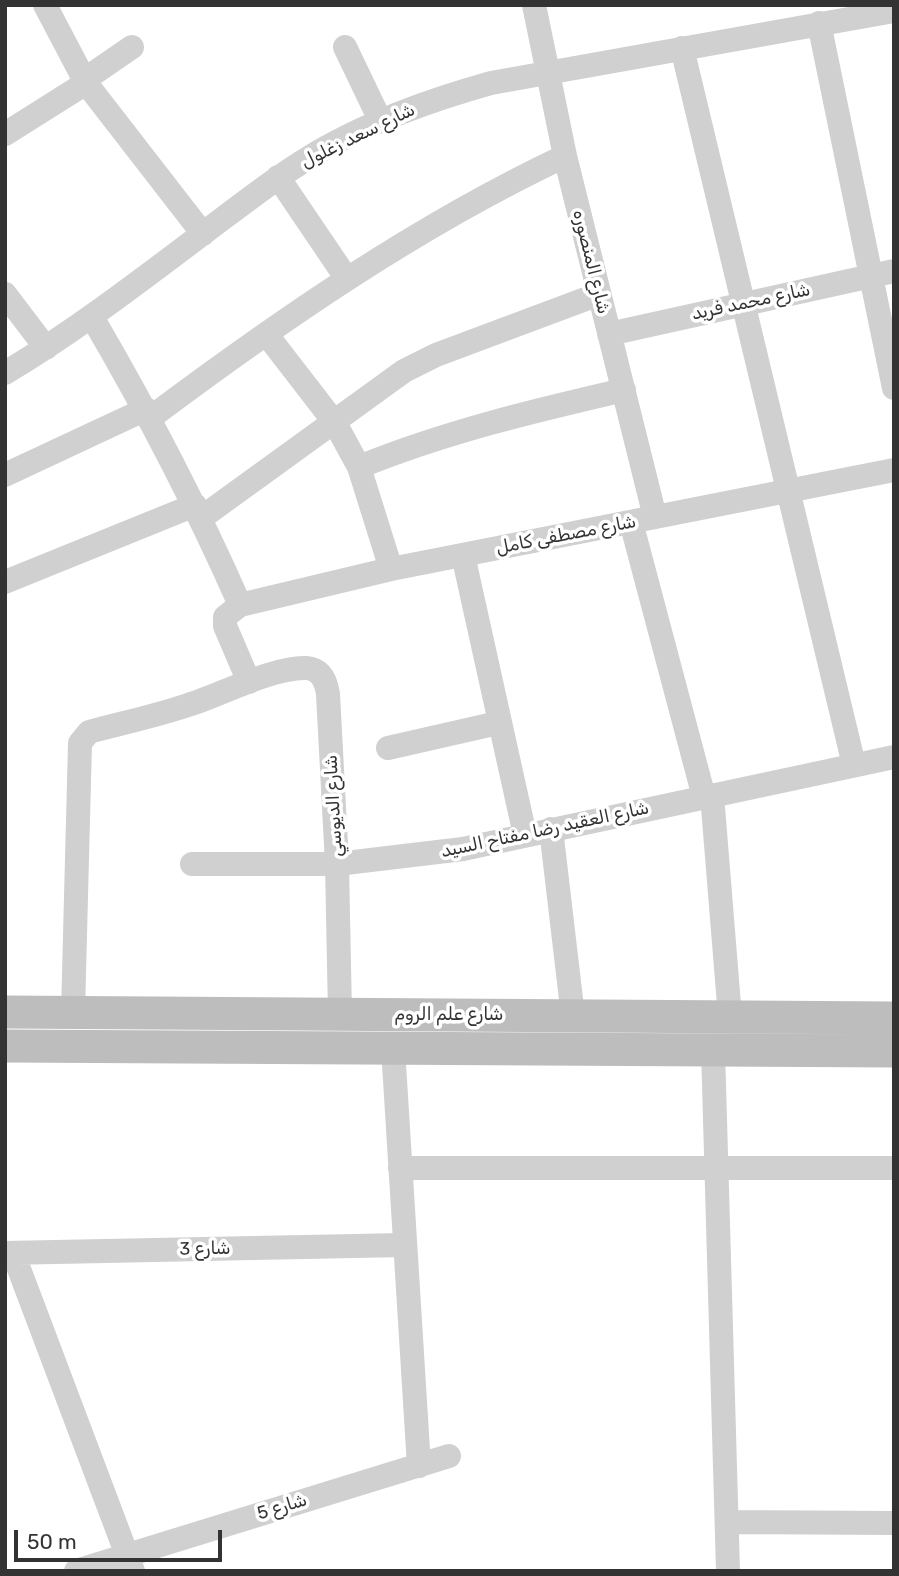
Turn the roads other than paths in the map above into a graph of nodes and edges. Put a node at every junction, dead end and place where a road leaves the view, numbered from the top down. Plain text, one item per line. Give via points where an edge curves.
1 (46, 5) edge
2 (534, 5) edge
3 (894, 11) edge
4 (831, 16) edge
5 (132, 47) dead end
6 (345, 47) dead end
7 (682, 48) junction
8 (548, 73) junction
9 (85, 82) junction
10 (380, 120) junction
11 (5, 134) edge
12 (565, 156) junction
13 (278, 177) junction
14 (203, 233) junction
15 (882, 274) edge
16 (347, 279) junction
17 (5, 294) edge
18 (599, 294) junction
19 (743, 304) junction
20 (92, 317) junction
21 (609, 334) junction
22 (267, 335) junction
23 (47, 348) junction
24 (5, 373) edge
25 (894, 388) edge
26 (624, 390) junction
27 (148, 413) junction
28 (335, 423) junction
29 (359, 467) junction
30 (894, 470) edge
31 (5, 474) edge
32 (788, 490) junction
33 (198, 512) junction
34 (643, 520) junction
35 (463, 555) junction
36 (391, 569) junction
37 (5, 582) edge
38 (240, 605) junction
39 (249, 681) junction
40 (498, 723) junction
41 (388, 748) dead end
42 (894, 757) edge
43 (854, 765) junction
44 (708, 796) junction
45 (551, 829) junction
46 (525, 835) junction
47 (192, 864) dead end
48 (337, 864) junction
49 (5, 1012) edge
50 (73, 1012) junction
51 (340, 1015) junction
52 (528, 1016) junction
53 (573, 1016) junction
54 (730, 1017) junction
55 (894, 1018) edge
56 (5, 1046) edge
57 (393, 1048) junction
58 (526, 1049) junction
59 (713, 1050) junction
60 (894, 1051) edge
61 (718, 1166) junction
62 (400, 1168) junction
63 (894, 1168) edge
64 (404, 1245) junction
65 (9, 1253) edge
66 (449, 1456) dead end
67 (419, 1466) junction
68 (727, 1522) junction
69 (894, 1522) edge
70 (130, 1562) edge
71 (76, 1571) edge
72 (728, 1571) edge

1 - 9 street
2 - 8 street, شارع المنصوره
3 - 4 street, شارع سعد زغلول
4 - 7 street, شارع سعد زغلول
4 - 15 street
5 - 9 street
6 - 10 street
7 - 8 street, شارع سعد زغلول
7 - 19 street
8 - 10 street, شارع سعد زغلول via 491,83
8 - 12 street, شارع المنصوره
9 - 11 street
9 - 14 street
10 - 13 street, شارع سعد زغلول
12 - 16 street via 503,185
12 - 18 street, شارع المنصوره
13 - 14 street, شارع سعد زغلول
13 - 16 street
14 - 20 street, شارع سعد زغلول
15 - 19 street, شارع محمد فريد
15 - 25 street
16 - 22 street
17 - 23 street
18 - 21 street, شارع المنصوره
18 - 28 street via 436,355 383,385
19 - 21 street, شارع محمد فريد
19 - 32 street
20 - 23 street, شارع سعد زغلول
20 - 27 street
21 - 26 street, شارع المنصوره
22 - 27 street
22 - 28 street
23 - 24 street, شارع سعد زغلول
26 - 29 street via 478,424
26 - 34 street, شارع المنصوره
27 - 31 street
27 - 33 street
28 - 29 street
28 - 33 street
29 - 36 street
30 - 32 street, شارع مصطفى كامل
32 - 34 street, شارع مصطفى كامل
32 - 43 street
33 - 37 street
33 - 38 street
34 - 35 street, شارع مصطفى كامل
34 - 44 street, شارع المنصوره
35 - 36 street, شارع مصطفى كامل
35 - 40 street
36 - 38 street, شارع مصطفى كامل
38 - 39 street via 225,617 225,626
39 - 48 street, شارع الديوسي via 309,668 326,682
39 - 50 street via 190,705 89,732 80,743
40 - 41 street
40 - 46 street
42 - 43 street, شارع العقيد رضا مفتاح السيد
43 - 44 street, شارع العقيد رضا مفتاح السيد
44 - 45 street, شارع العقيد رضا مفتاح السيد
44 - 54 street, شارع المنصوره
45 - 46 street, شارع العقيد رضا مفتاح السيد
45 - 53 street
46 - 48 street, شارع العقيد رضا مفتاح السيد via 425,855
47 - 48 street, شارع العقيد رضا مفتاح السيد
48 - 51 street, شارع الديوسي
49 - 50 street, شارع علم الروم
50 - 51 street, شارع علم الروم
51 - 52 street, شارع علم الروم
52 - 53 street, شارع علم الروم
52 - 58 street
53 - 54 street, شارع علم الروم
54 - 55 street, شارع علم الروم
56 - 57 street, شارع علم الروم
57 - 58 street, شارع علم الروم
57 - 62 street
58 - 59 street, شارع علم الروم
59 - 60 street, شارع علم الروم
59 - 61 street
61 - 62 street
61 - 63 street
61 - 68 street
62 - 64 street
64 - 65 street, شارع 3
64 - 67 street
65 - 70 street
66 - 67 street, شارع 5
67 - 70 street, شارع 5
68 - 69 street
68 - 72 street
70 - 71 street, شارع 5

